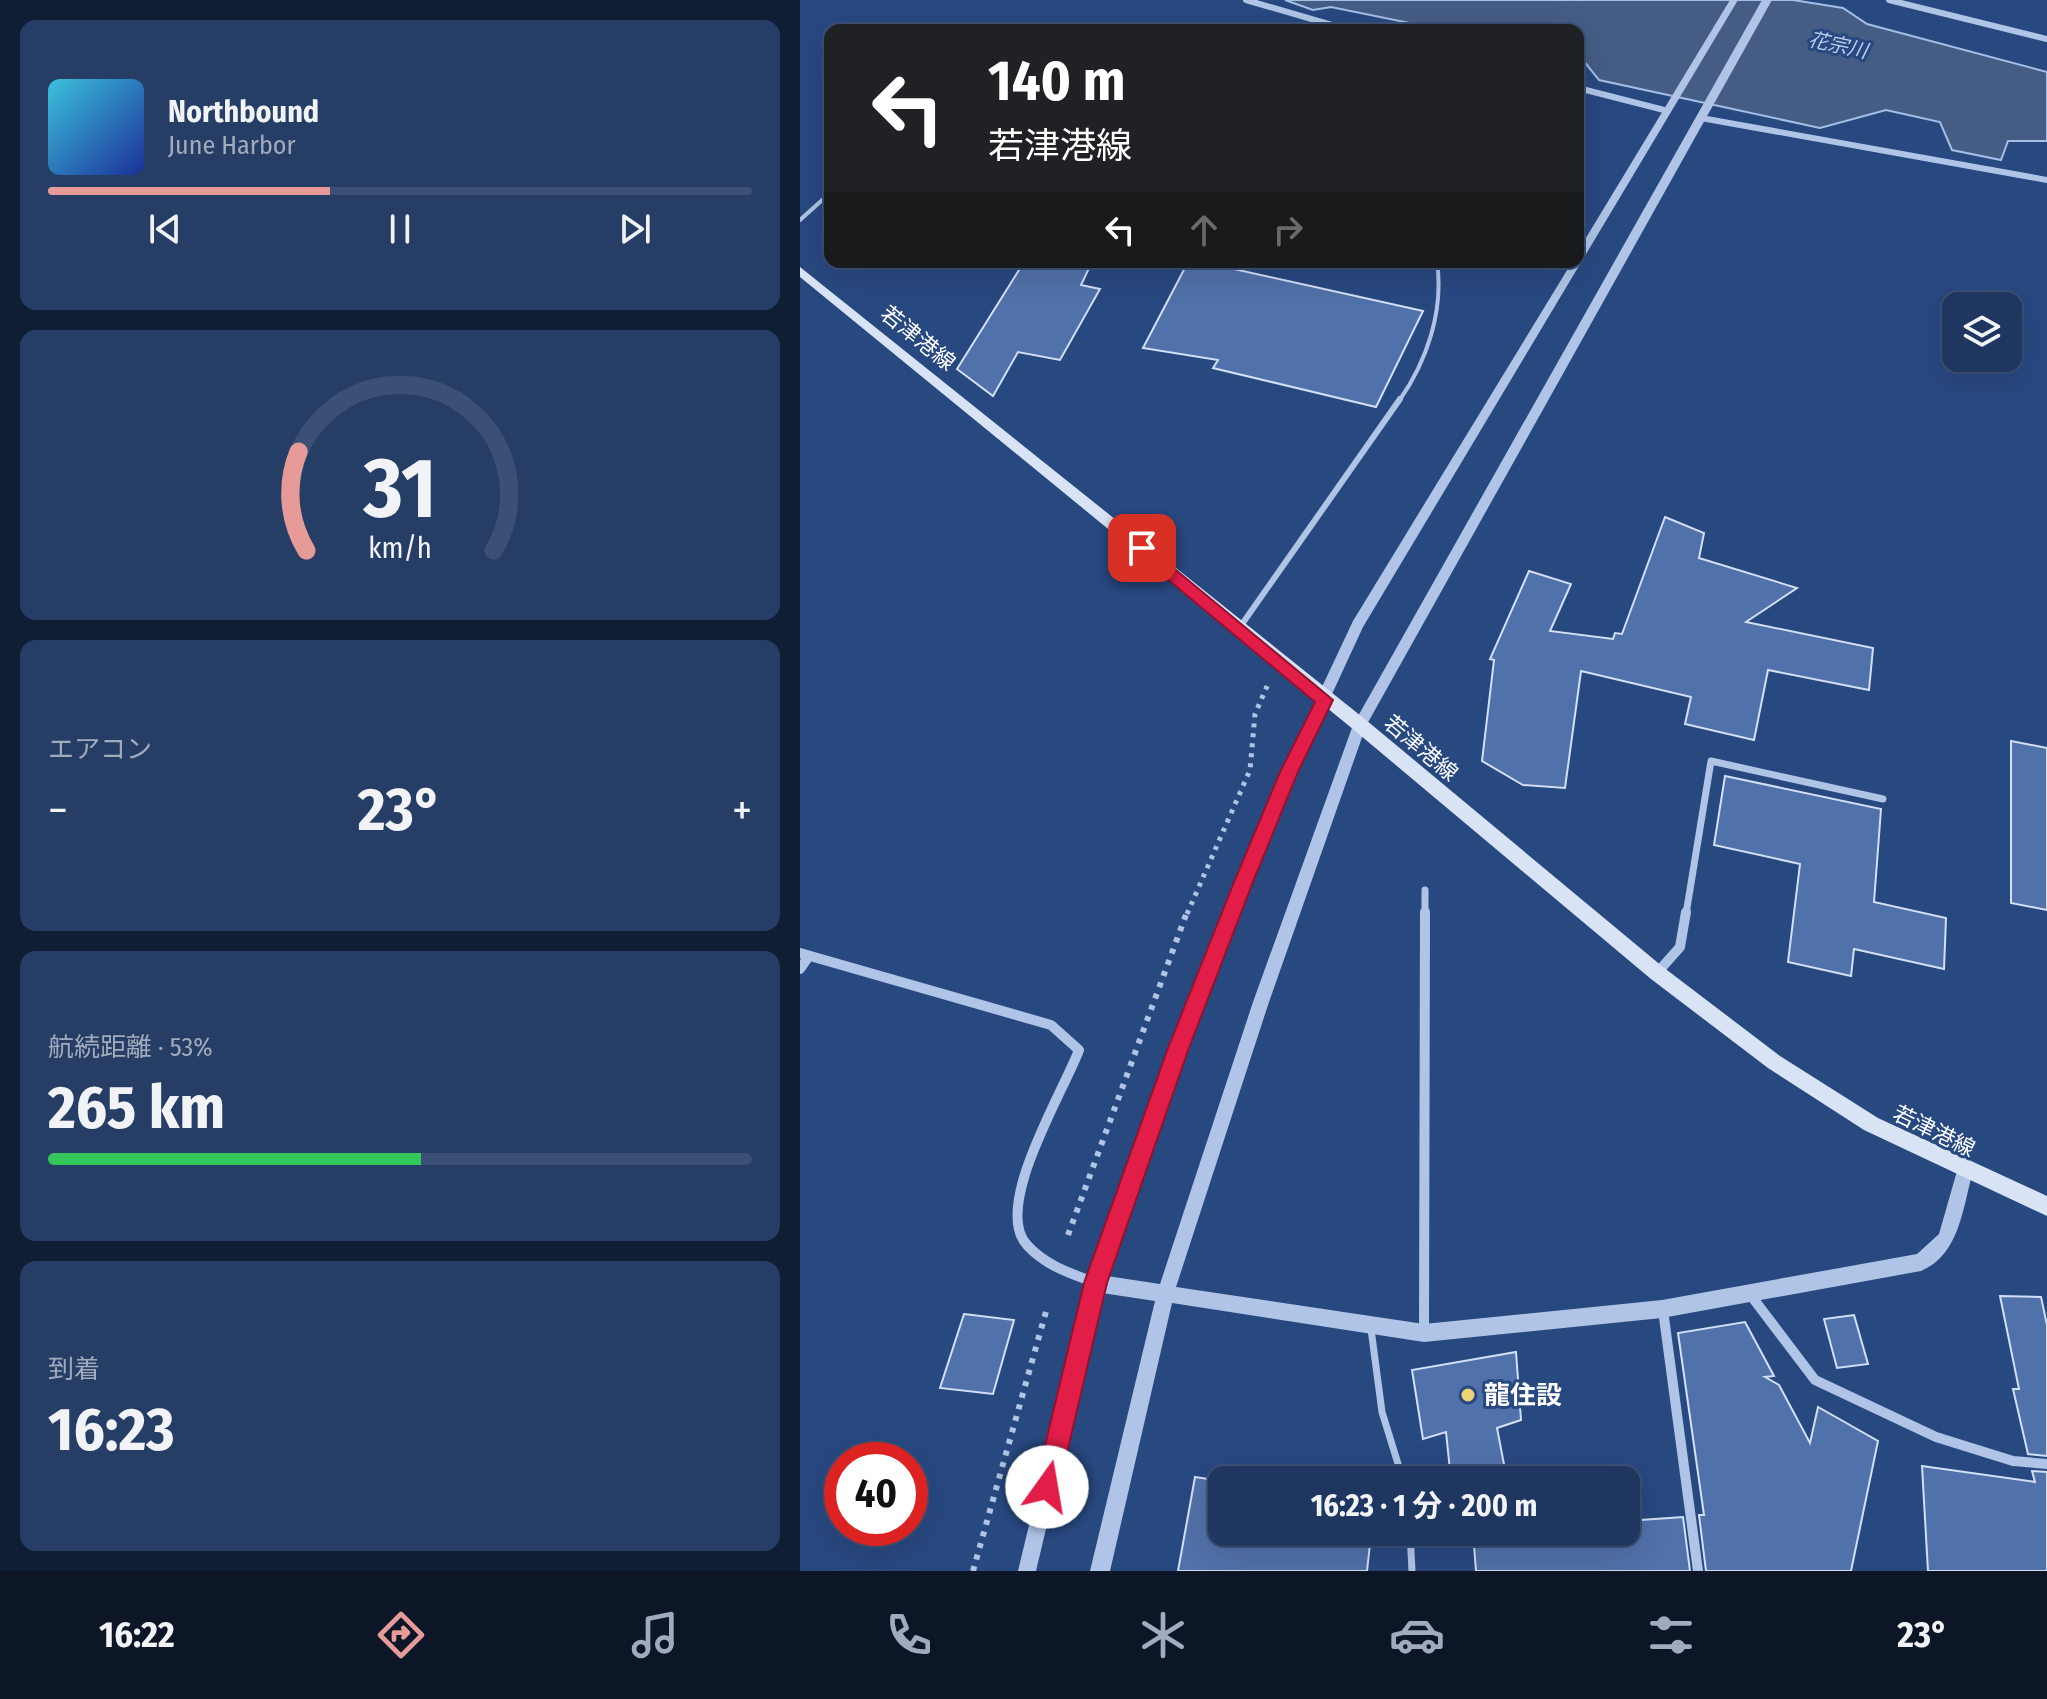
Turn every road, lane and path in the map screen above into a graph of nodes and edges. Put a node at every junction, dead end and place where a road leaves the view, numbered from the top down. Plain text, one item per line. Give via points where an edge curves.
1 (1246, 0) edge
2 (1734, 0) edge
3 (1767, 0) edge
4 (1889, 0) edge
5 (1926, 0) edge
6 (1923, 9) junction
7 (1328, 24) edge
8 (2047, 39) edge
9 (1584, 89) edge
10 (1670, 107) junction
11 (1703, 114) junction
12 (2047, 180) edge
13 (824, 198) edge
14 (800, 220) edge
15 (1584, 251) edge
16 (1438, 268) edge
17 (1574, 268) edge
18 (800, 271) edge
19 (1240, 628) junction
20 (1268, 684) dead end
21 (1325, 700) junction
22 (1360, 725) junction
23 (1883, 799) dead end
24 (1425, 890) dead end
25 (804, 954) edge
26 (800, 969) edge
27 (1657, 973) junction
28 (1965, 1171) junction
29 (2047, 1206) edge
30 (1068, 1235) dead end
31 (1096, 1283) junction
32 (1749, 1292) junction
33 (1165, 1295) junction
34 (1047, 1308) dead end
35 (1662, 1309) junction
36 (1370, 1326) junction
37 (1424, 1333) junction
38 (2047, 1464) edge
39 (1399, 1466) edge
40 (1411, 1546) edge
41 (973, 1571) edge
42 (1027, 1571) edge
43 (1100, 1571) edge
44 (1412, 1571) edge
45 (1698, 1571) edge

1 - 7 street
2 - 10 street
3 - 11 street
4 - 6 street
5 - 6 street
6 - 8 street
9 - 10 street
10 - 15 street
11 - 12 street
11 - 22 street
13 - 14 lane
16 - 19 lane via 1437,320 1410,385
17 - 21 street via 1358,625
18 - 19 main road, 若津港線
19 - 21 main road, 若津港線
20 - 30 path via 1255,714 1250,770 1169,958
21 - 22 main road, 若津港線
21 - 31 street via 1243,882
22 - 27 main road, 若津港線
22 - 33 street via 1261,1002
23 - 27 street via 1711,761 1680,947
24 - 37 street
25 - 26 street
25 - 31 street via 1051,1025 1079,1050 1070,1082 1030,1157 1012,1212 1023,1247 1057,1272
27 - 28 main road, 若津港線 via 1786,1070 1871,1124
28 - 29 main road, 若津港線
28 - 32 street via 1946,1239 1921,1262
31 - 33 street
31 - 42 street
32 - 35 street
32 - 38 street via 1815,1380 1936,1437 2013,1461
33 - 36 street
33 - 43 street
34 - 41 path
35 - 37 street
35 - 45 street
36 - 37 street
36 - 39 lane via 1382,1412
40 - 44 lane

